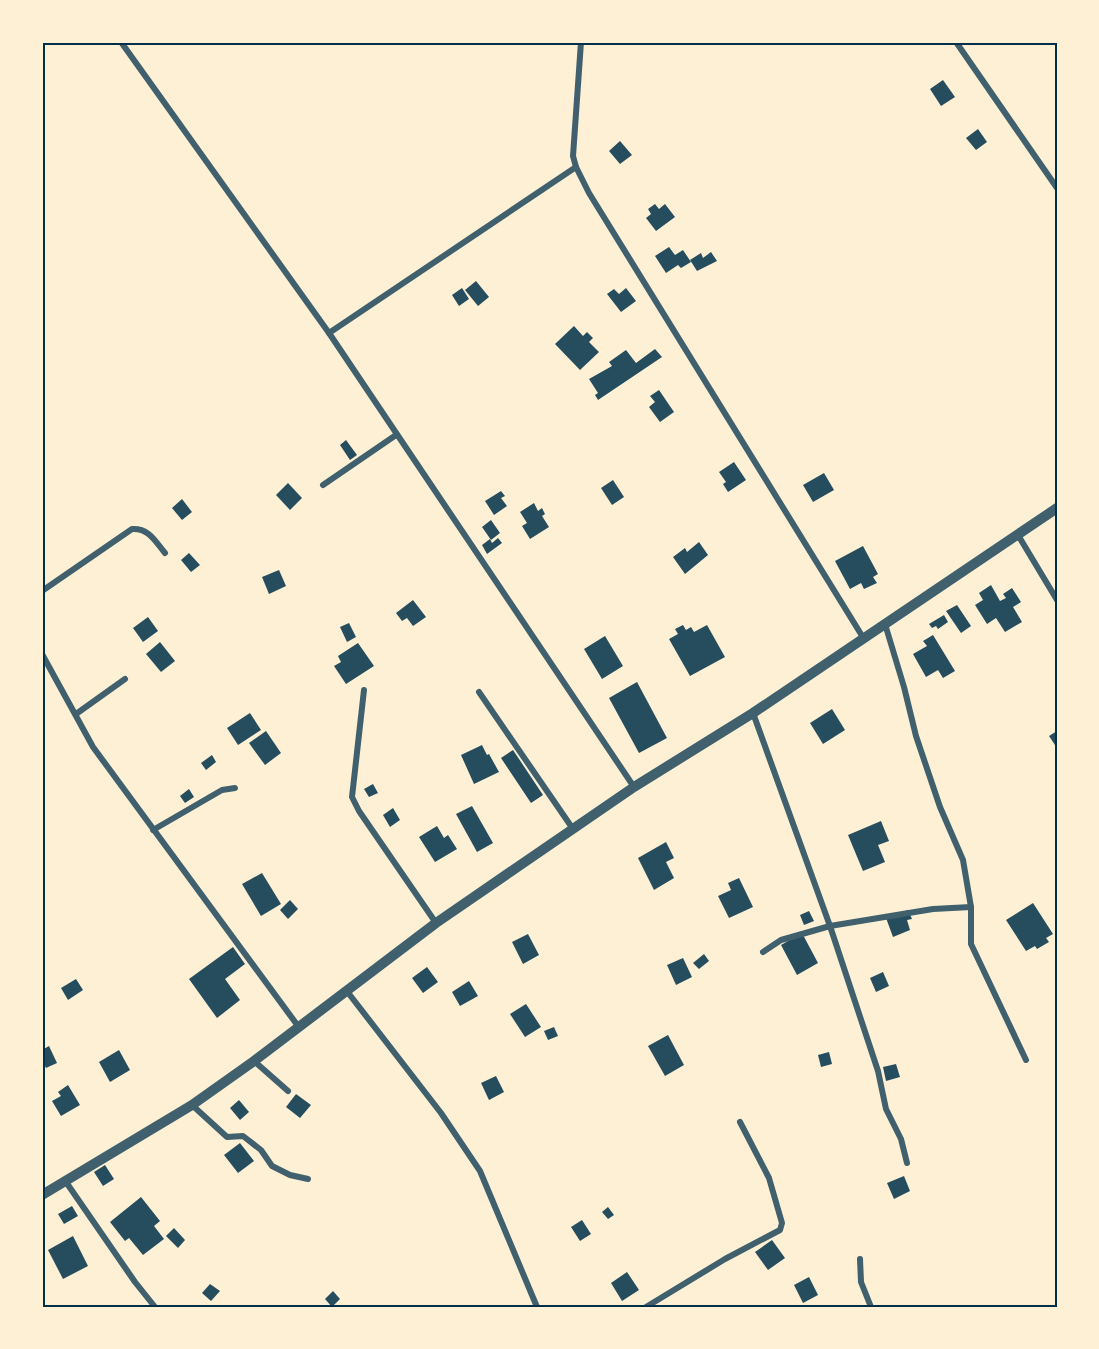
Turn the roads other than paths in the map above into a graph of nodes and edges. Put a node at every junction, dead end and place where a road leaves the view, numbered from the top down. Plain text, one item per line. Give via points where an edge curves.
1 (121, 42) edge
2 (581, 42) edge
3 (956, 42) edge
4 (576, 167) junction
5 (1057, 188) edge
6 (329, 333) junction
7 (396, 435) junction
8 (323, 485) dead end
9 (1057, 508) edge
10 (1018, 535) junction
11 (165, 553) dead end
12 (42, 591) edge
13 (1057, 600) edge
14 (885, 624) junction
15 (864, 639) junction
16 (42, 654) edge
17 (124, 679) dead end
18 (364, 690) dead end
19 (479, 692) dead end
20 (753, 713) junction
21 (76, 714) junction
22 (634, 787) junction
23 (235, 788) dead end
24 (153, 830) junction
25 (573, 830) junction
26 (971, 907) junction
27 (436, 923) junction
28 (830, 926) junction
29 (763, 952) dead end
30 (346, 990) junction
31 (298, 1026) junction
32 (1026, 1060) dead end
33 (254, 1061) junction
34 (288, 1091) dead end
35 (192, 1105) junction
36 (740, 1122) dead end
37 (907, 1163) dead end
38 (308, 1179) dead end
39 (66, 1182) junction
40 (42, 1195) edge
41 (860, 1259) dead end
42 (155, 1307) edge
43 (537, 1307) edge
44 (646, 1307) edge
45 (871, 1307) edge

1 - 6 street
2 - 4 street via 573,156
3 - 5 street
4 - 6 street
4 - 15 street
6 - 7 street
7 - 8 street
7 - 22 street
9 - 10 street
10 - 13 street
10 - 14 street
11 - 12 street via 141,528 132,529
14 - 15 street
14 - 26 street via 916,736 963,860
15 - 20 street
16 - 21 street
17 - 21 street
18 - 27 street via 351,797
19 - 25 street
20 - 22 street
20 - 28 street
21 - 24 street via 93,747
22 - 25 street
23 - 24 street via 222,790
24 - 31 street
25 - 27 street
26 - 28 street via 933,909
26 - 32 street via 971,944
27 - 30 street
28 - 29 street via 781,940
28 - 37 street via 878,1071 886,1109 901,1139
30 - 31 street
30 - 43 street via 441,1113 480,1171
31 - 33 street
33 - 34 street
33 - 35 street
35 - 38 street via 227,1137 243,1136 261,1150 272,1166
35 - 39 street
36 - 44 street via 769,1178 781,1216 780,1230
39 - 40 street
39 - 42 street
41 - 45 street via 861,1282

